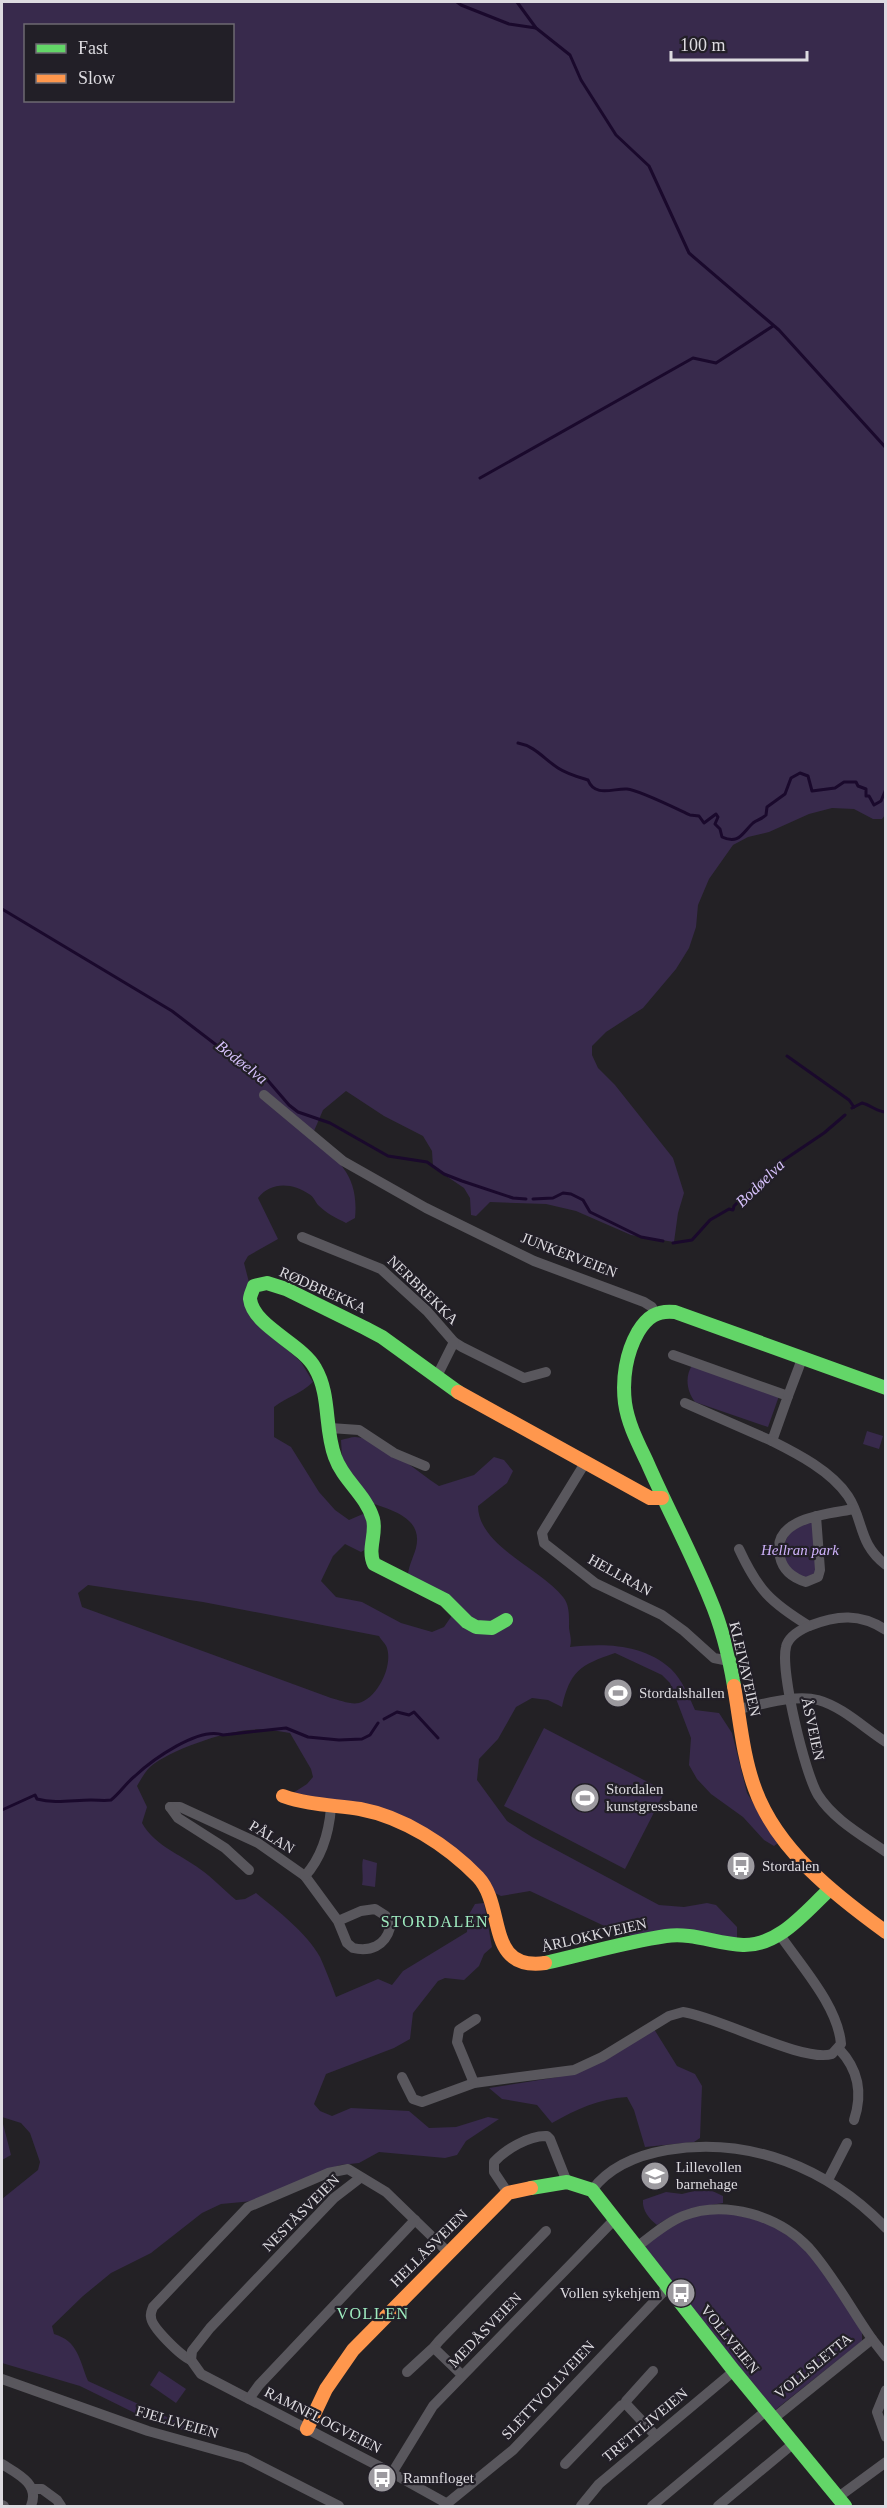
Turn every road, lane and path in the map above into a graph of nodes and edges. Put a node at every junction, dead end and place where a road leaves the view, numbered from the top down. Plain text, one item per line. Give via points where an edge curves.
1 (264, 1095) dead end
2 (302, 1237) dead end
3 (654, 1313) junction
4 (454, 1342) junction
5 (673, 1354) dead end
6 (802, 1359) junction
7 (546, 1372) dead end
8 (436, 1378) junction
9 (885, 1388) edge
10 (788, 1396) junction
11 (685, 1403) dead end
12 (330, 1428) junction
13 (772, 1441) junction
14 (585, 1463) junction
15 (425, 1466) dead end
16 (662, 1498) junction
17 (854, 1509) junction
18 (816, 1516) junction
19 (739, 1549) dead end
20 (885, 1565) edge
21 (506, 1620) dead end
22 (809, 1626) junction
23 (885, 1630) edge
24 (729, 1661) junction
25 (791, 1700) junction
26 (738, 1709) junction
27 (885, 1743) edge
28 (283, 1796) dead end
29 (331, 1808) junction
30 (885, 1852) edge
31 (249, 1870) dead end
32 (305, 1876) junction
33 (829, 1890) junction
34 (338, 1921) junction
35 (885, 1932) edge
36 (780, 1935) junction
37 (476, 2019) dead end
38 (839, 2049) junction
39 (402, 2077) dead end
40 (474, 2083) junction
41 (855, 2120) dead end
42 (847, 2143) dead end
43 (360, 2178) junction
44 (828, 2180) junction
45 (567, 2182) junction
46 (592, 2190) junction
47 (508, 2193) junction
48 (615, 2219) junction
49 (415, 2220) junction
50 (885, 2228) edge
51 (546, 2231) dead end
52 (637, 2247) junction
53 (449, 2253) junction
54 (668, 2287) junction
55 (872, 2339) junction
56 (435, 2349) junction
57 (885, 2358) edge
58 (191, 2360) junction
59 (653, 2371) dead end
60 (734, 2371) junction
61 (407, 2372) dead end
62 (462, 2375) junction
63 (2, 2379) edge
64 (885, 2390) edge
65 (249, 2399) junction
66 (626, 2404) junction
67 (771, 2414) junction
68 (307, 2428) junction
69 (656, 2436) junction
70 (885, 2437) edge
71 (794, 2444) junction
72 (885, 2462) edge
73 (2, 2464) edge
74 (565, 2464) dead end
75 (392, 2473) junction
76 (34, 2489) junction
77 (841, 2502) edge
78 (445, 2505) edge
79 (31, 2506) edge
80 (61, 2506) edge
81 (339, 2506) edge
82 (581, 2506) edge
83 (652, 2506) edge
84 (718, 2506) edge

1 - 3 street, JUNKERVEIEN via 343,1161 386,1186 534,1261 644,1302
2 - 4 street, NERBREKKA via 381,1269
3 - 6 street via 675,1312
3 - 16 street, KLEIVAVEIEN via 630,1350 625,1391 631,1425
4 - 7 street, NERBREKKA via 520,1377
4 - 8 street, NERBREKKA
5 - 10 street
6 - 9 street
6 - 10 street
8 - 12 street, RØDBREKKA via 365,1328 286,1289 267,1283 254,1286 250,1298 254,1310 316,1369
8 - 14 street, RØDBREKKA
10 - 13 street
11 - 13 street
12 - 15 street via 359,1430
12 - 21 street, RØDBREKKA via 340,1468 371,1512 375,1529 371,1554 374,1564 446,1601 476,1627 498,1627
13 - 17 street via 819,1468 848,1496
14 - 16 street, RØDBREKKA via 650,1498
14 - 24 street, HELLRAN via 542,1533 544,1543 595,1582 662,1615 714,1658
16 - 24 street, KLEIVAVEIEN via 711,1601
17 - 18 street
17 - 20 street via 868,1547
18 - 18 street via 797,1522 786,1531 779,1553 788,1573 806,1582 818,1577 820,1570
19 - 22 street via 766,1595
22 - 23 street via 846,1616 868,1620
22 - 25 street, ÅSVEIEN via 796,1633 786,1647
24 - 26 street, KLEIVAVEIEN
25 - 26 street
25 - 27 street via 827,1704
25 - 30 street, ÅSVEIEN via 804,1764 819,1796 840,1820
26 - 33 street, KLEIVAVEIEN via 760,1801 780,1833
28 - 29 street, ÅRLOKKVEIEN
29 - 32 street via 321,1851
29 - 36 street, ÅRLOKKVEIEN via 374,1812 403,1823 482,1879 491,1894 503,1948 513,1959 527,1964 668,1936 694,1936 743,1945
31 - 32 street, PÅLAN via 225,1848 178,1818 170,1807 180,1807 258,1843
32 - 34 street, PÅLAN
33 - 35 street, KLEIVAVEIEN
33 - 36 street, ÅRLOKKVEIEN
34 - 34 street, PÅLAN via 375,1909 386,1916 390,1928 381,1944 361,1950 347,1943
36 - 38 street via 832,2012 840,2032
37 - 40 street via 459,2030 457,2042
38 - 40 street via 827,2056 812,2055 684,2012 669,2016 574,2070
38 - 41 street via 856,2077
39 - 40 street via 413,2099 422,2102
42 - 44 street
43 - 49 street, NESTÅSVEIEN via 380,2187
43 - 58 street, NESTÅSVEIEN via 334,2198 210,2328 192,2351
43 - 58 street, RAMNFLOGVEIEN via 348,2169 333,2171 248,2207 153,2307 152,2321 179,2353
44 - 46 street via 759,2152 705,2146 659,2151 628,2161 605,2174
44 - 50 street via 857,2200
45 - 46 street
45 - 47 street
45 - 47 street via 550,2139 536,2136 494,2163 494,2172
46 - 48 street, VOLLVEIEN
47 - 53 street, HELLÅSVEIEN
48 - 52 street, VOLLVEIEN
48 - 62 street, MEDÅSVEIEN
49 - 53 street, NESTÅSVEIEN
49 - 65 street
51 - 56 street
52 - 54 street, VOLLVEIEN
52 - 55 street, VOLLSLETTA via 672,2222 693,2213 733,2211 768,2220 789,2230 809,2249
53 - 68 street, HELLÅSVEIEN via 353,2350 326,2389
54 - 60 street, VOLLVEIEN
54 - 78 street, SLETTVOLLVEIEN via 513,2450
55 - 57 street, VOLLSLETTA
55 - 67 street, VOLLSLETTA
56 - 61 street
56 - 62 street
58 - 65 street, RAMNFLOGVEIEN via 201,2374
59 - 66 street
60 - 67 street, VOLLVEIEN
60 - 69 street, TRETTLIVEIEN
62 - 75 street, MEDÅSVEIEN via 433,2406
63 - 81 street, FJELLVEIEN via 148,2431 245,2458
64 - 70 street via 877,2412
65 - 68 street, RAMNFLOGVEIEN
66 - 69 street
66 - 74 street
67 - 71 street, VOLLVEIEN
67 - 83 street, VOLLSLETTA
68 - 75 street, RAMNFLOGVEIEN
69 - 82 street, TRETTLIVEIEN via 599,2484
71 - 77 street, VOLLVEIEN
71 - 84 street
72 - 77 street
73 - 76 street
75 - 78 street, RAMNFLOGVEIEN
76 - 79 street
76 - 80 street via 42,2489

